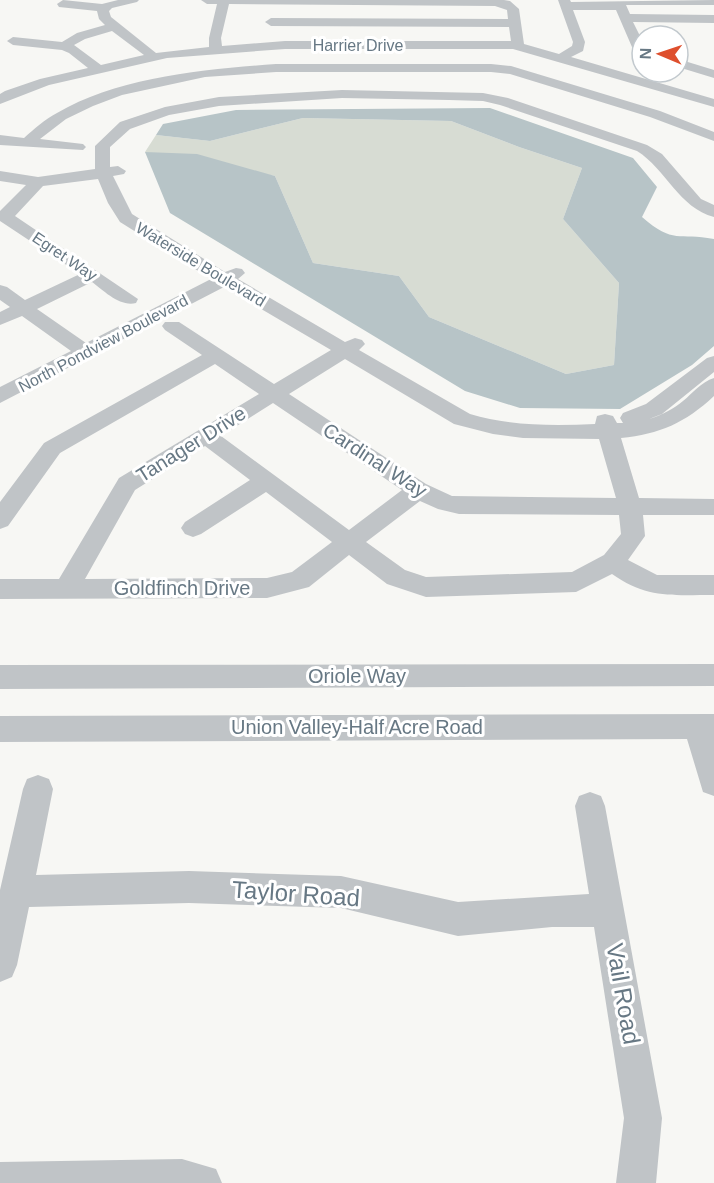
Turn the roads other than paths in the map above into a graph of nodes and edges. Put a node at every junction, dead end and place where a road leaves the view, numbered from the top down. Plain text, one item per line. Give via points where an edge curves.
1 (133, 0) edge
2 (207, 0) edge
3 (224, 0) edge
4 (276, 0) edge
5 (329, 0) edge
6 (680, 0) edge
7 (447, 1) edge
8 (714, 1) edge
9 (565, 3) edge
10 (63, 4) dead end
11 (620, 6) junction
12 (106, 8) junction
13 (625, 18) junction
14 (714, 19) edge
15 (271, 22) junction
16 (515, 23) junction
17 (114, 26) junction
18 (630, 29) edge
19 (13, 41) dead end
20 (271, 45) junction
21 (518, 45) junction
22 (64, 46) junction
23 (216, 49) junction
24 (154, 57) junction
25 (563, 57) junction
26 (630, 63) edge
27 (690, 67) edge
28 (276, 68) junction
29 (97, 69) junction
30 (616, 73) junction
31 (714, 74) edge
32 (586, 93) junction
33 (4, 95) edge
34 (281, 98) junction
35 (714, 103) edge
36 (543, 117) junction
37 (714, 136) edge
38 (0, 140) edge
39 (26, 143) junction
40 (78, 147) dead end
41 (111, 172) junction
42 (0, 176) edge
43 (38, 182) junction
44 (714, 212) edge
45 (3, 216) edge
46 (714, 220) edge
47 (225, 272) junction
48 (93, 275) junction
49 (0, 291) edge
50 (129, 299) dead end
51 (24, 308) junction
52 (0, 319) edge
53 (172, 326) dead end
54 (351, 346) junction
55 (80, 348) junction
56 (216, 355) junction
57 (709, 378) edge
58 (0, 381) edge
59 (273, 393) junction
60 (0, 396) edge
61 (607, 427) junction
62 (205, 435) junction
63 (268, 480) junction
64 (418, 490) junction
65 (630, 507) junction
66 (714, 507) edge
67 (0, 520) edge
68 (193, 528) dead end
69 (351, 543) junction
70 (613, 562) junction
71 (714, 585) edge
72 (67, 588) junction
73 (0, 589) edge
74 (714, 675) edge
75 (0, 677) edge
76 (706, 726) edge
77 (0, 729) edge
78 (714, 782) edge
79 (38, 789) dead end
80 (590, 806) dead end
81 (17, 891) junction
82 (609, 910) junction
83 (0, 965) edge
84 (0, 1182) edge
85 (202, 1183) edge
86 (636, 1183) edge

1 - 12 street
2 - 3 street
3 - 4 street
3 - 23 street
4 - 5 street
4 - 15 street
5 - 7 street
6 - 8 street
6 - 11 street via 628,1
7 - 16 street via 506,4 513,9
9 - 11 street
9 - 25 street via 579,42 578,48
10 - 12 street
11 - 13 street
12 - 17 street via 105,19
13 - 14 street
13 - 18 street
15 - 16 street
15 - 20 street
16 - 21 street
17 - 22 street
17 - 24 street
19 - 22 street
20 - 21 street, Harrier Drive
20 - 23 street, Harrier Drive
20 - 28 street
21 - 25 street, Harrier Drive
22 - 29 street
23 - 24 street, Harrier Drive
24 - 29 street, Harrier Drive
25 - 30 street, Harrier Drive
26 - 30 street
27 - 31 street
28 - 32 street via 491,68 511,70
28 - 34 street
28 - 39 street via 205,73 118,92 61,116
29 - 33 street, Harrier Drive
30 - 32 street
30 - 35 street, Harrier Drive
32 - 36 street
32 - 37 street
34 - 36 street, Waterside Boulevard via 483,98 503,101
34 - 41 street, Waterside Boulevard via 220,100 136,121 121,128 103,146 101,155
36 - 44 street, Waterside Boulevard via 642,148 657,157 695,202
36 - 46 street, Waterside Boulevard via 642,157 682,205
38 - 39 street
39 - 40 street
41 - 43 street
41 - 47 street, Waterside Boulevard via 117,207 126,218
42 - 43 street
43 - 45 street
45 - 48 street, Egret Way
47 - 54 street, Waterside Boulevard
47 - 55 street, North Pondview Boulevard
48 - 50 street, Egret Way
48 - 51 street
49 - 51 street
51 - 52 street
51 - 55 street
53 - 56 street, Cardinal Way
54 - 59 street, Tanager Drive
54 - 61 street, Waterside Boulevard via 435,405 486,427 515,432
55 - 58 street, North Pondview Boulevard
55 - 60 street, North Pondview Boulevard
56 - 59 street, Cardinal Way
56 - 67 street via 52,448
57 - 61 street, Waterside Boulevard via 654,409
59 - 62 street, Tanager Drive
59 - 64 street, Cardinal Way
61 - 65 street
62 - 63 street
62 - 72 street, Tanager Drive via 127,484
63 - 68 street
63 - 69 street
64 - 65 street, Cardinal Way via 459,506
64 - 69 street, Goldfinch Drive
65 - 66 street, Cardinal Way
65 - 70 street via 633,536
69 - 70 street via 396,577 426,587 576,582
69 - 72 street, Goldfinch Drive via 300,580 267,588
70 - 71 street via 655,585
72 - 73 street, Goldfinch Drive
74 - 75 street, Oriole Way
76 - 77 street, Union Valley-Half Acre Road
76 - 78 street
79 - 81 street
80 - 82 street, Vail Road
81 - 82 street, Taylor Road via 189,887 341,892 458,919
81 - 83 street
82 - 86 street, Vail Road via 644,1118
84 - 85 street via 182,1179

